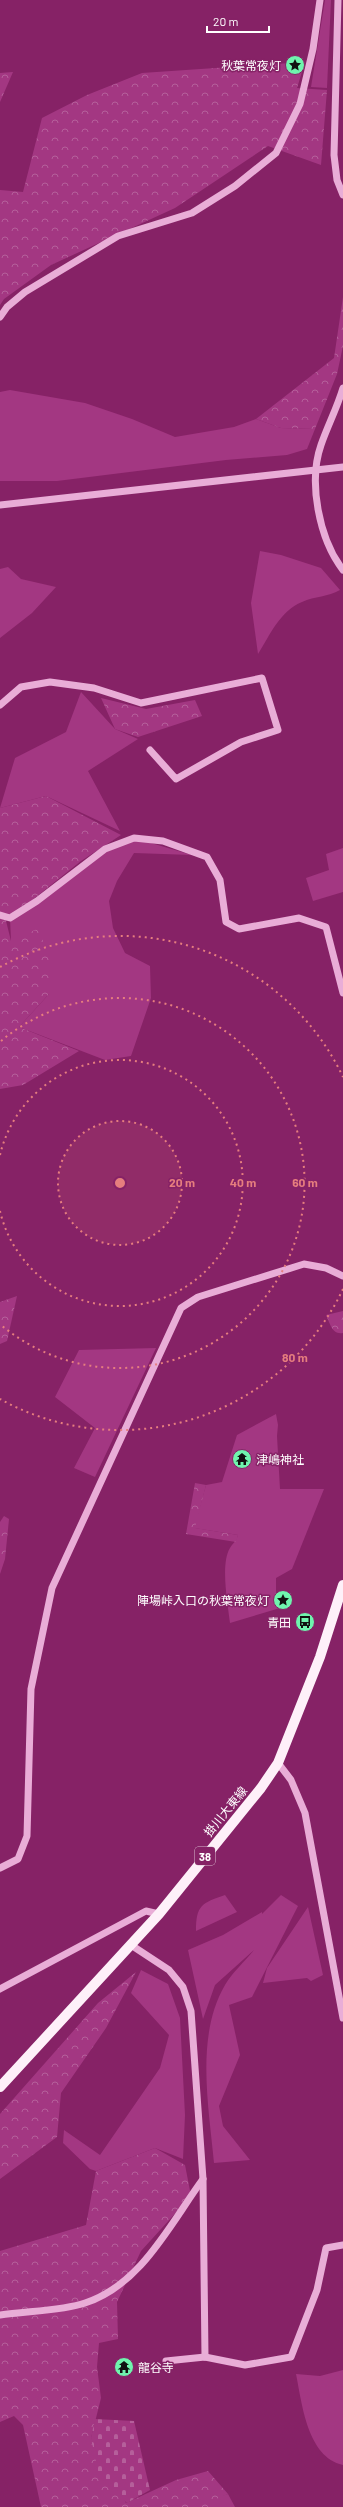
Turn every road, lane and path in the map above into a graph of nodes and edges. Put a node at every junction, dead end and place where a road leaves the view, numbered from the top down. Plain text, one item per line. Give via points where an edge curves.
1 (320, 0) edge
2 (338, 0) edge
3 (343, 195) edge
4 (0, 317) edge
5 (343, 388) edge
6 (343, 467) edge
7 (315, 470) junction
8 (0, 505) edge
9 (343, 570) edge
10 (0, 705) edge
11 (150, 750) dead end
12 (0, 915) edge
13 (343, 993) edge
14 (343, 1276) edge
15 (343, 1585) edge
16 (278, 1763) junction
17 (0, 1868) edge
18 (159, 1914) junction
19 (131, 1945) junction
20 (0, 1989) edge
21 (343, 2015) edge
22 (0, 2087) edge
23 (203, 2179) junction
24 (343, 2245) edge
25 (0, 2315) edge
26 (205, 2357) junction
27 (166, 2361) dead end

1 - 4 street via 313,49 300,104 276,153 235,186 192,213 118,236 25,292 6,307
2 - 3 street via 334,155 337,180
5 - 7 street via 321,445
6 - 7 street
7 - 8 street
7 - 9 street via 323,533 332,554
10 - 11 street via 21,687 50,682 94,688 141,703 262,678 278,730 241,742 176,779
12 - 13 street via 10,918 37,901 105,849 134,838 163,841 207,857 220,880 226,922 239,929 299,918 326,927
14 - 17 street via 326,1268 304,1264 198,1297 181,1308 52,1588 31,1689 28,1836 18,1859
15 - 16 main road, 掛川大東線 / 38 via 320,1657
16 - 18 main road, 掛川大東線 / 38 via 261,1788
16 - 21 street via 291,1780 305,1813
18 - 19 main road, 掛川大東線 / 38
18 - 20 street via 146,1911
19 - 22 main road, 掛川大東線 / 38
19 - 23 street via 169,1970 183,1987 191,2011
23 - 25 street via 140,2268 105,2296 83,2304
23 - 26 street
24 - 26 street via 326,2248 317,2290 291,2356 245,2365
26 - 27 street

